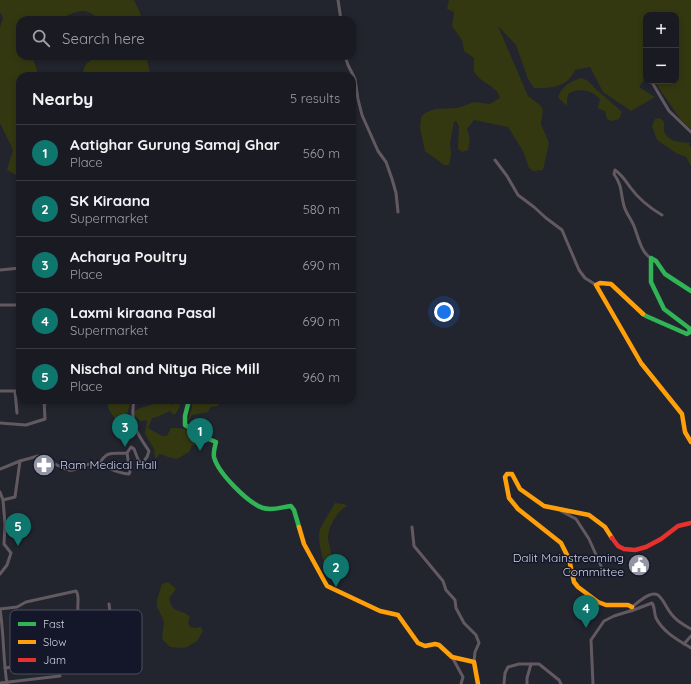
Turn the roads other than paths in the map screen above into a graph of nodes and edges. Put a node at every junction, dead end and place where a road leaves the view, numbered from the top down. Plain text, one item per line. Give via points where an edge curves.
1 (338, 0) edge
2 (340, 16) edge
3 (347, 60) edge
4 (352, 72) edge
5 (654, 84) dead end
6 (356, 86) edge
7 (691, 132) edge
8 (495, 160) dead end
9 (398, 212) dead end
10 (662, 215) dead end
11 (651, 258) junction
12 (16, 268) edge
13 (0, 270) edge
14 (596, 285) junction
15 (691, 291) edge
16 (0, 305) edge
17 (16, 305) edge
18 (0, 391) edge
19 (44, 404) edge
20 (134, 404) edge
21 (189, 404) edge
22 (16, 413) dead end
23 (0, 423) edge
24 (691, 442) edge
25 (127, 453) junction
26 (20, 461) junction
27 (99, 464) junction
28 (0, 469) edge
29 (0, 492) edge
30 (3, 500) junction
31 (560, 510) junction
32 (691, 522) edge
33 (412, 527) dead end
34 (0, 544) edge
35 (4, 544) junction
36 (601, 566) dead end
37 (0, 574) edge
38 (109, 604) dead end
39 (0, 609) edge
40 (631, 609) junction
41 (78, 610) edge
42 (110, 610) edge
43 (691, 629) edge
44 (691, 636) edge
45 (684, 644) junction
46 (691, 648) edge
47 (452, 657) junction
48 (474, 662) junction
49 (531, 664) junction
50 (10, 667) edge
51 (5, 668) junction
52 (60, 676) dead end
53 (0, 683) edge
54 (7, 684) edge
55 (461, 684) edge
56 (478, 684) edge
57 (504, 684) edge
58 (526, 684) edge
59 (561, 684) edge
60 (593, 684) edge

1 - 2 street
3 - 4 street
5 - 7 street via 670,111
6 - 9 street via 362,115 392,179
8 - 14 street via 518,195 562,230 579,270 585,278
10 - 11 street via 649,207 615,170 624,206 641,245
11 - 14 street via 651,282 664,309 689,328 690,332 687,334 646,316 611,284 600,282
11 - 15 street via 665,274
12 - 13 street
14 - 24 street via 641,363 682,414 683,424
16 - 17 street
18 - 22 street via 15,391
19 - 23 street via 45,419 26,424
20 - 25 street via 134,428 149,451 143,462 139,462 131,447
21 - 47 street via 185,425 216,442 213,455 216,465 238,489 264,509 290,506 294,510 304,544 327,586 380,611 398,615 418,643 425,646 438,645
25 - 27 street via 112,453 105,456
25 - 27 street via 130,472 128,474
26 - 27 street via 38,456 69,470 75,470 85,464
26 - 28 street
26 - 30 street via 15,497
29 - 30 street
30 - 35 street
31 - 32 street via 589,515 605,527 618,546 624,549 635,550 660,539 678,526
31 - 36 street via 576,519 589,539
31 - 40 street via 544,506 533,499 520,489 512,474 505,477 509,498 518,509 561,543 578,587 602,604 628,605
33 - 48 street via 414,546 443,581 446,590 455,600 464,624 476,635 479,643
34 - 35 street
35 - 37 street via 11,553 7,565
38 - 42 street
39 - 41 street via 76,591
39 - 51 street
40 - 43 street via 650,594 655,594 679,622
40 - 45 street via 654,604 655,616 663,629
40 - 60 street via 604,621 591,640
44 - 45 street
45 - 46 street
47 - 48 street
47 - 55 street via 463,676
48 - 56 street
49 - 57 street via 508,667
49 - 58 street
49 - 59 street via 539,664
50 - 51 street
51 - 54 street
52 - 54 street
53 - 54 street

